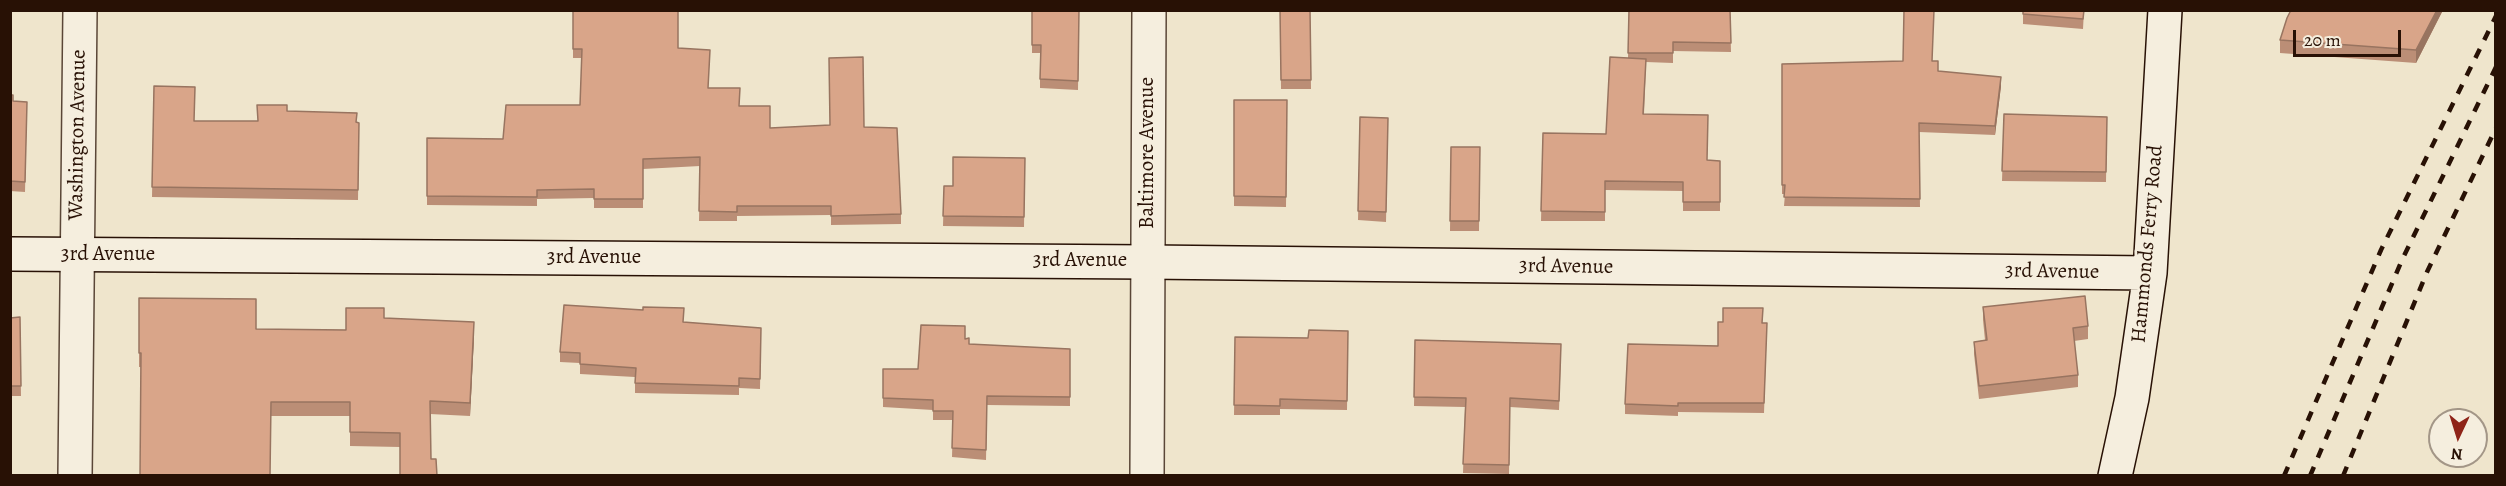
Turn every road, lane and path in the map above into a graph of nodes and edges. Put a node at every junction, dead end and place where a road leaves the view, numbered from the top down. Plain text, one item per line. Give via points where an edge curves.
1 (80, 10) edge
2 (1149, 10) edge
3 (2165, 10) edge
4 (10, 254) edge
5 (77, 255) junction
6 (1148, 262) junction
7 (2150, 273) junction
8 (75, 476) edge
9 (1147, 476) edge
10 (2115, 476) edge

1 - 5 street, Washington Avenue
2 - 6 street, Baltimore Avenue
3 - 7 street, Hammonds Ferry Road
4 - 5 street, 3rd Avenue
5 - 6 street, 3rd Avenue
5 - 8 street, Washington Avenue
6 - 7 street, 3rd Avenue
6 - 9 street, Baltimore Avenue
7 - 10 street, Hammonds Ferry Road via 2132,398

